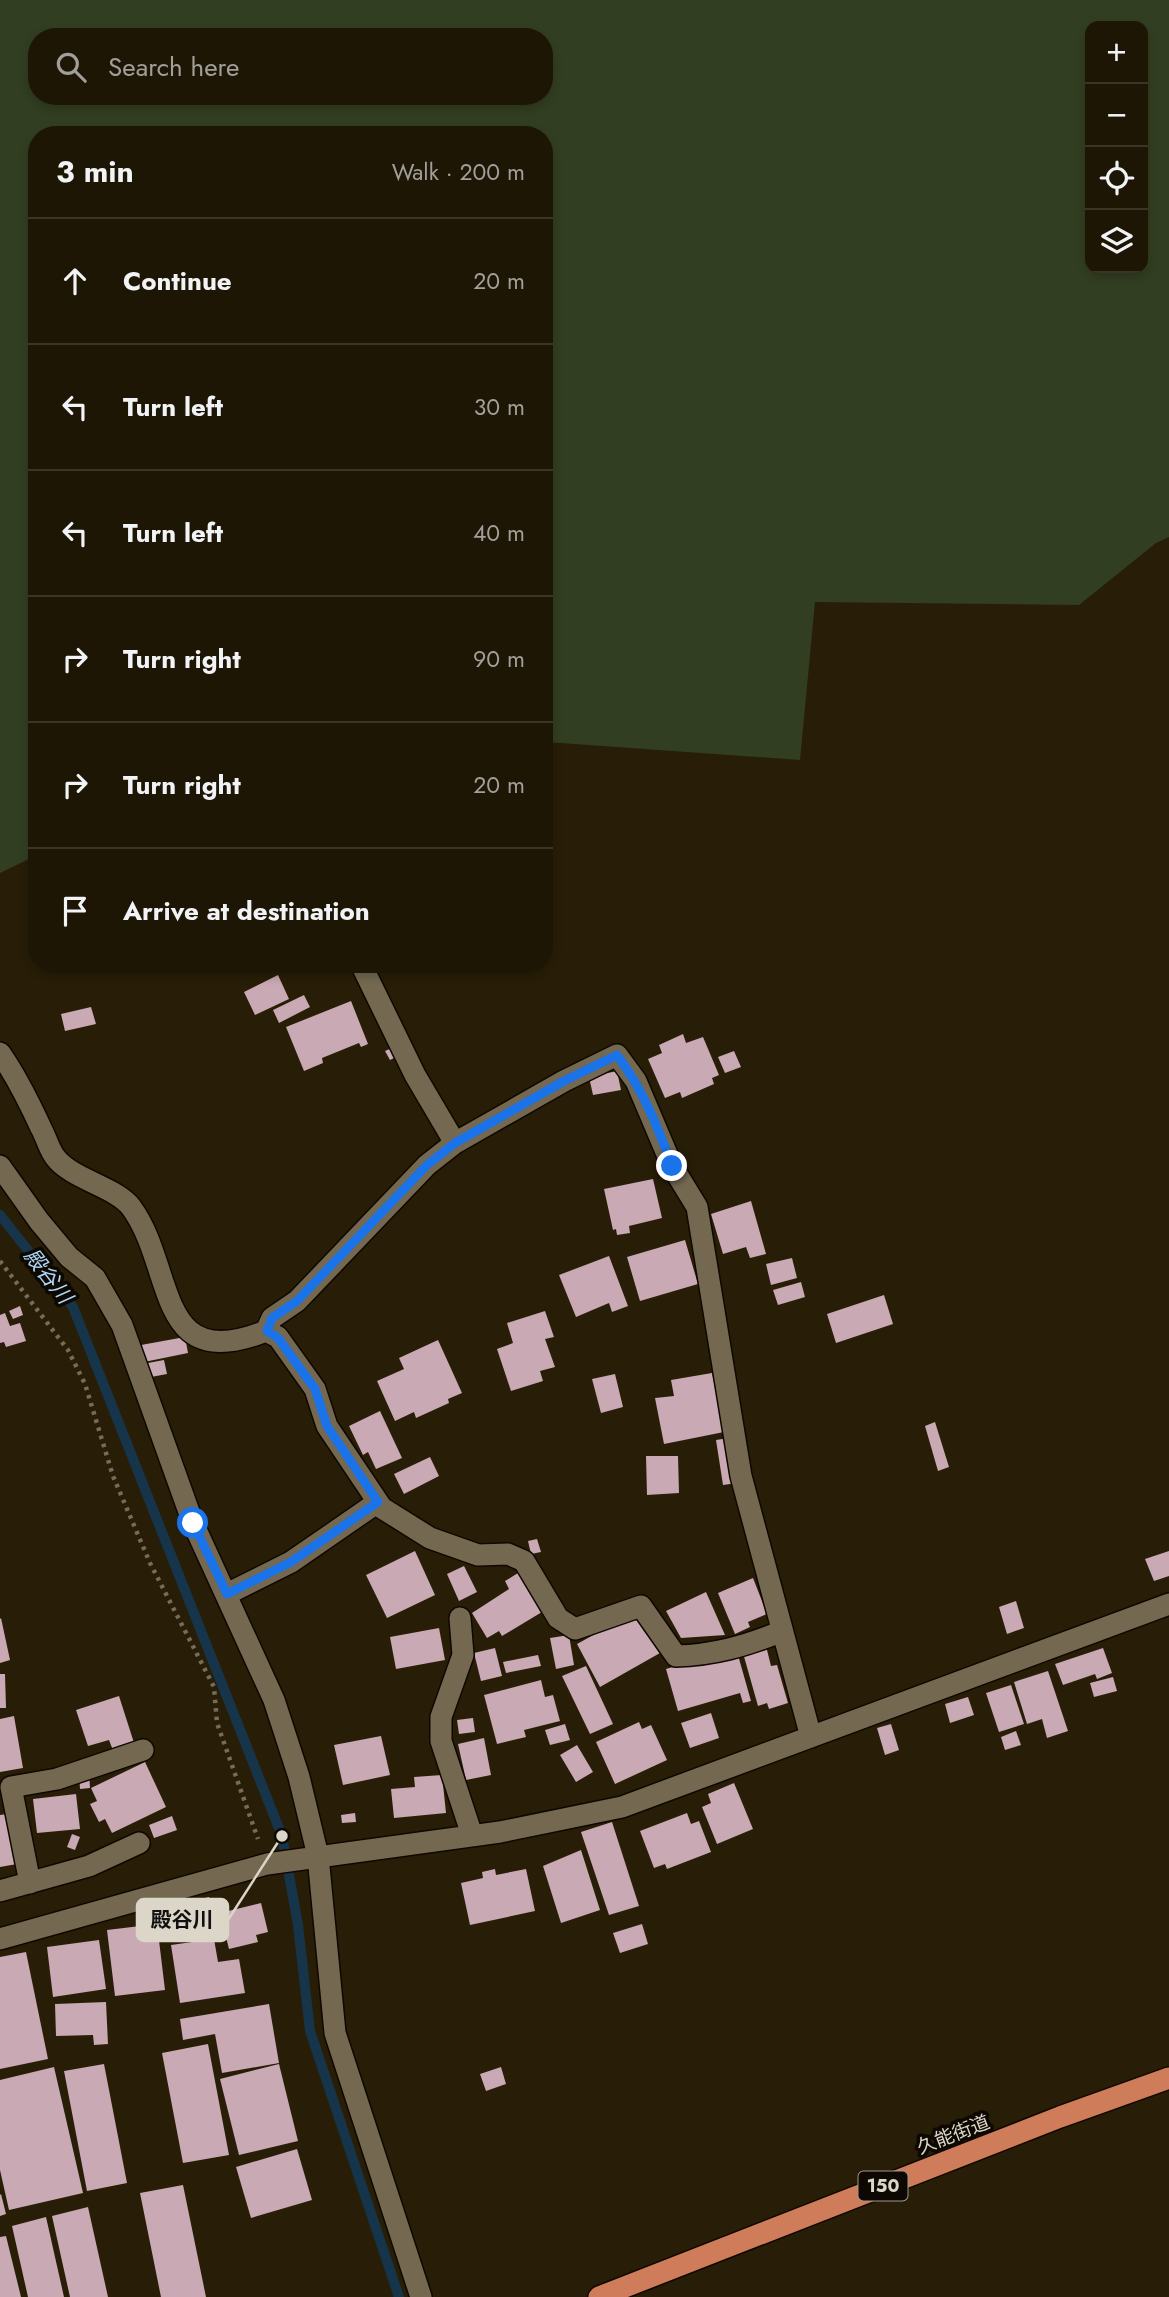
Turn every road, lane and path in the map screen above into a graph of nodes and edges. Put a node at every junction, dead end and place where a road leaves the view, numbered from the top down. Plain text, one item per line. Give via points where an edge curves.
1 (365, 973) edge
2 (0, 1053) edge
3 (455, 1143) junction
4 (0, 1166) edge
5 (0, 1261) edge
6 (267, 1331) junction
7 (378, 1502) junction
8 (227, 1594) junction
9 (1169, 1604) edge
10 (460, 1618) dead end
11 (780, 1632) junction
12 (811, 1737) junction
13 (143, 1750) dead end
14 (472, 1835) junction
15 (139, 1843) dead end
16 (312, 1857) junction
17 (267, 1864) junction
18 (30, 1883) junction
19 (0, 1891) edge
20 (0, 1939) edge
21 (1169, 2078) edge
22 (421, 2297) edge
23 (599, 2297) edge

1 - 3 street via 415,1075
2 - 6 street via 15,1073 56,1159 130,1205 181,1323 216,1344
3 - 6 street via 427,1165 297,1301 272,1318
3 - 11 street via 617,1055 636,1081 672,1166 697,1207 741,1476
4 - 8 street via 39,1222 69,1257 95,1278 122,1325 193,1523
5 - 17 path via 68,1350 85,1384 114,1476 150,1563 214,1688 217,1723
6 - 7 street via 278,1338 315,1389 327,1426
7 - 8 street via 291,1562
7 - 11 street via 430,1538 478,1555 508,1554 524,1561 558,1618 575,1629 642,1606 676,1656 718,1653
8 - 16 street via 274,1700 299,1777
9 - 12 street
10 - 14 street via 463,1655 441,1717 441,1741
11 - 12 street
12 - 14 street via 622,1807
13 - 18 street via 57,1780 11,1787
14 - 16 street
15 - 18 street via 89,1866
16 - 17 street
16 - 22 street via 335,2033
17 - 20 street
18 - 19 street
21 - 23 highway, 久能街道 / 150

